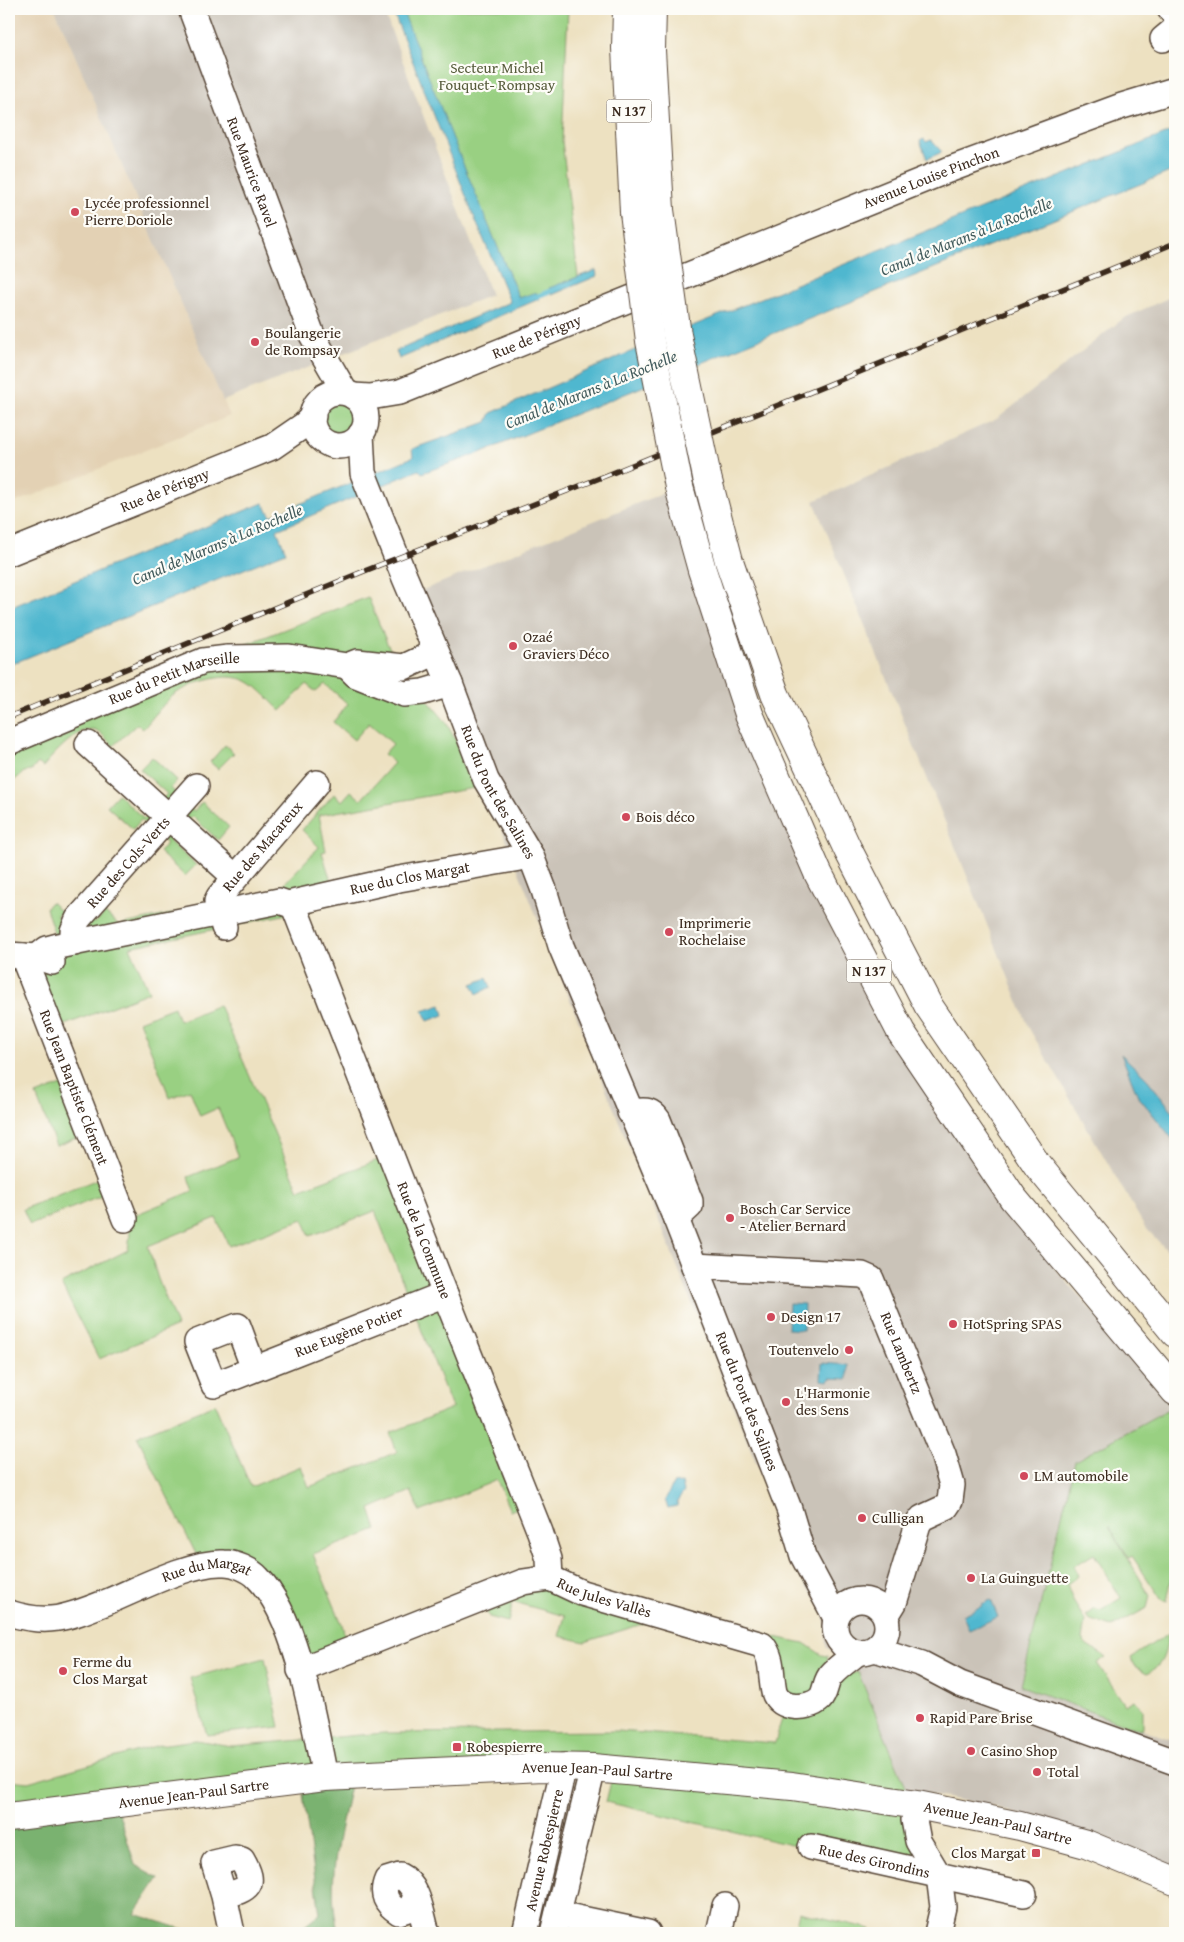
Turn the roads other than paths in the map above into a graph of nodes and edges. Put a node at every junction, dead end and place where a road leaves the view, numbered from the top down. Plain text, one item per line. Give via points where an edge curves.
1 (191, 9) edge
2 (627, 9) edge
3 (652, 9) edge
4 (1170, 9) edge
5 (1175, 15) edge
6 (1175, 90) edge
7 (647, 211) junction
8 (620, 304) joint
9 (312, 335) junction
10 (400, 392) junction
11 (349, 394) junction
12 (316, 408) junction
13 (364, 426) junction
14 (338, 445) junction
15 (368, 485) junction
16 (9, 553) edge
17 (436, 652) junction
18 (347, 666) junction
19 (450, 684) junction
20 (9, 742) edge
21 (88, 744) dead end
22 (317, 783) dead end
23 (196, 786) dead end
24 (169, 816) junction
25 (531, 856) junction
26 (235, 878) junction
27 (291, 904) junction
28 (222, 920) junction
29 (74, 943) junction
30 (23, 956) edge
31 (125, 1219) dead end
32 (694, 1266) junction
33 (445, 1294) junction
34 (1175, 1333) edge
35 (254, 1369) dead end
36 (1175, 1391) edge
37 (550, 1578) junction
38 (9, 1612) edge
39 (862, 1625) junction
40 (300, 1670) junction
41 (1175, 1762) edge
42 (564, 1766) junction
43 (593, 1768) junction
44 (326, 1777) junction
45 (917, 1805) junction
46 (9, 1817) edge
47 (811, 1847) dead end
48 (938, 1876) junction
49 (1175, 1881) edge
50 (1024, 1894) dead end
51 (224, 1896) dead end
52 (416, 1896) dead end
53 (725, 1906) dead end
54 (556, 1924) edge
55 (232, 1933) edge
56 (427, 1933) edge
57 (525, 1933) edge
58 (648, 1933) edge
59 (719, 1933) edge
60 (937, 1933) edge

1 - 9 street, Rue Maurice Ravel
2 - 7 main road, N 137 via 626,48
3 - 7 main road, N 137
4 - 5 street
6 - 8 street, Avenue Louise Pinchon via 1122,106 948,170
7 - 34 main road, N 137, bridge via 729,561 775,694 848,850 928,1005 1038,1166
7 - 36 main road, N 137, bridge via 650,341 679,487 749,714 818,873 901,1032 1013,1198
8 - 10 street, Rue de Périgny
9 - 11 street, Rue Maurice Ravel
9 - 12 street, Rue Maurice Ravel via 319,378
10 - 11 street, Rue de Périgny via 370,397
10 - 13 street, Rue de Périgny
11 - 12 street via 327,395
11 - 13 street via 360,401 364,409
12 - 14 street via 317,433 330,444
12 - 16 street, Rue de Périgny via 304,425 272,447
13 - 14 street via 355,440
13 - 15 street, Rue du Pont des Salines
14 - 15 street, Rue du Pont des Salines
15 - 17 street, Rue du Pont des Salines
17 - 18 street, Rue du Petit Marseille via 404,667 357,662
17 - 19 street, Rue du Pont des Salines
18 - 19 street, Rue du Petit Marseille via 356,675 404,694
18 - 20 street, Rue du Petit Marseille via 289,657 203,661
19 - 25 street, Rue du Pont des Salines via 486,780
21 - 24 street
22 - 26 street, Rue des Macareux
23 - 24 street, Rue des Cols-Verts
24 - 26 street
24 - 29 street, Rue des Cols-Verts via 78,919 73,930
25 - 27 street, Rue du Clos Margat via 399,879
25 - 32 street, Rue du Pont des Salines via 561,946
26 - 28 street, Rue des Macareux via 219,897
27 - 28 street, Rue du Clos Margat via 279,901
27 - 33 street, Rue de la Commune
28 - 29 street, Rue du Clos Margat
28 - 30 street, Rue du Clos Margat via 52,962
29 - 30 street, Rue du Clos Margat
30 - 31 street, Rue Jean Baptiste Clément
32 - 39 street, Rue du Pont des Salines via 813,1576
32 - 39 street, Rue Lambertz via 862,1275 871,1279 943,1454 952,1485 950,1502 946,1507 922,1518 918,1524 902,1581 881,1592
33 - 35 street, Rue Eugène Potier
33 - 37 street, Rue de la Commune via 540,1532 549,1559
37 - 39 street, Rue Jules Vallès via 582,1593 762,1645 772,1664 775,1694 779,1700 797,1707 822,1698 830,1676 826,1666 830,1643
37 - 40 street, Rue Jules Vallès via 523,1582
38 - 40 street, Rue du Margat via 29,1619 67,1618 201,1564 225,1563 258,1577 282,1614
39 - 41 street, Rue du Pont des Salines via 960,1684
40 - 44 street, Rue du Margat
42 - 43 main road, Avenue Jean-Paul Sartre
42 - 44 main road, Avenue Jean-Paul Sartre
42 - 57 street, Avenue Robespierre
43 - 45 main road, Avenue Jean-Paul Sartre via 792,1786
43 - 54 street, Avenue Robespierre
44 - 46 main road, Avenue Jean-Paul Sartre
45 - 48 street, Rue des Girondins via 914,1820 918,1841
45 - 49 main road, Avenue Jean-Paul Sartre via 1020,1826 1086,1844
47 - 48 street, Rue des Girondins
48 - 50 street, Rue des Girondins
48 - 60 street, Rue des Girondins via 943,1907
51 - 55 street
52 - 56 street
53 - 59 street
54 - 58 street

